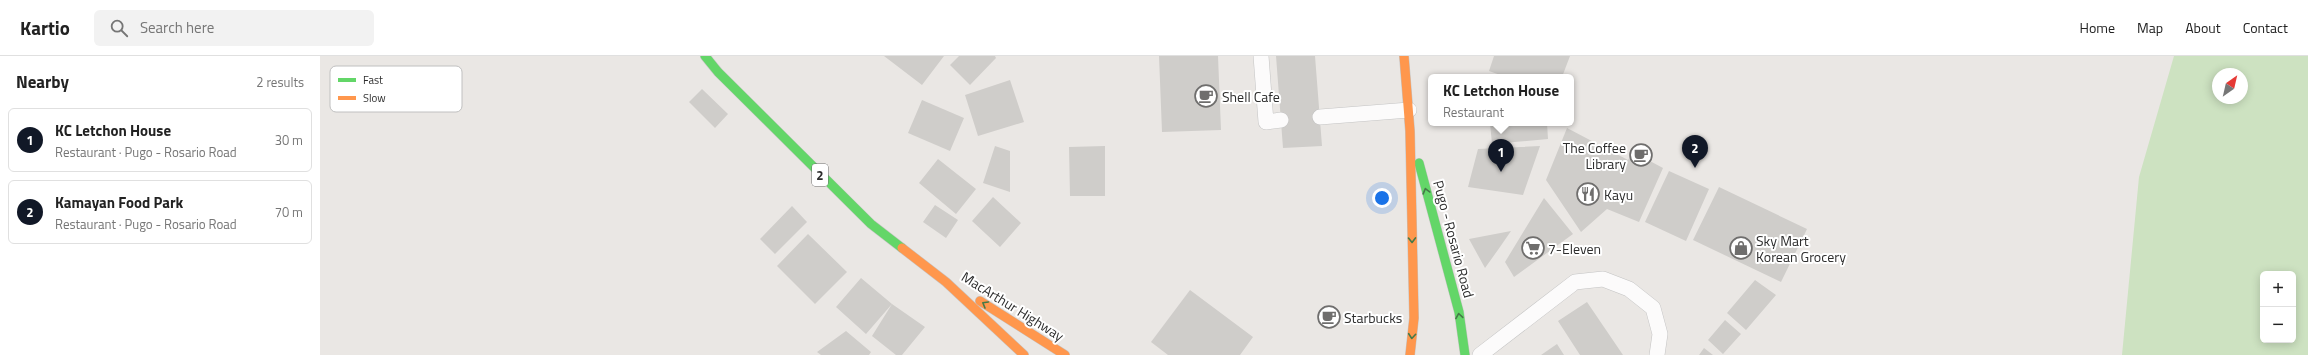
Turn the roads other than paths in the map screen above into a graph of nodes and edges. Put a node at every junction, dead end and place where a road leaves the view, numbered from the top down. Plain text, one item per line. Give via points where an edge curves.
1 (706, 56) edge
2 (1261, 56) edge
3 (1404, 56) edge
4 (1409, 110) junction
5 (1320, 117) dead end
6 (1281, 120) dead end
7 (1410, 131) junction
8 (946, 282) junction
9 (1024, 355) edge
10 (1065, 355) edge
11 (1410, 355) edge
12 (1465, 355) edge
13 (1480, 355) edge
14 (1657, 355) edge

1 - 8 main road, MacArthur Highway / 2 via 724,78 871,224
2 - 6 lane via 1266,122
3 - 4 main road, Pugo - Rosario Road
4 - 5 lane
4 - 7 main road, Pugo - Rosario Road
7 -> 11 main road, Pugo - Rosario Road via 1414,318
12 -> 7 main road, Pugo - Rosario Road via 1459,312
8 - 9 main road, MacArthur Highway / 2
10 -> 8 main road, MacArthur Highway / 2 via 1034,333
13 - 14 lane via 1575,282 1603,279 1629,289 1652,308 1660,334

